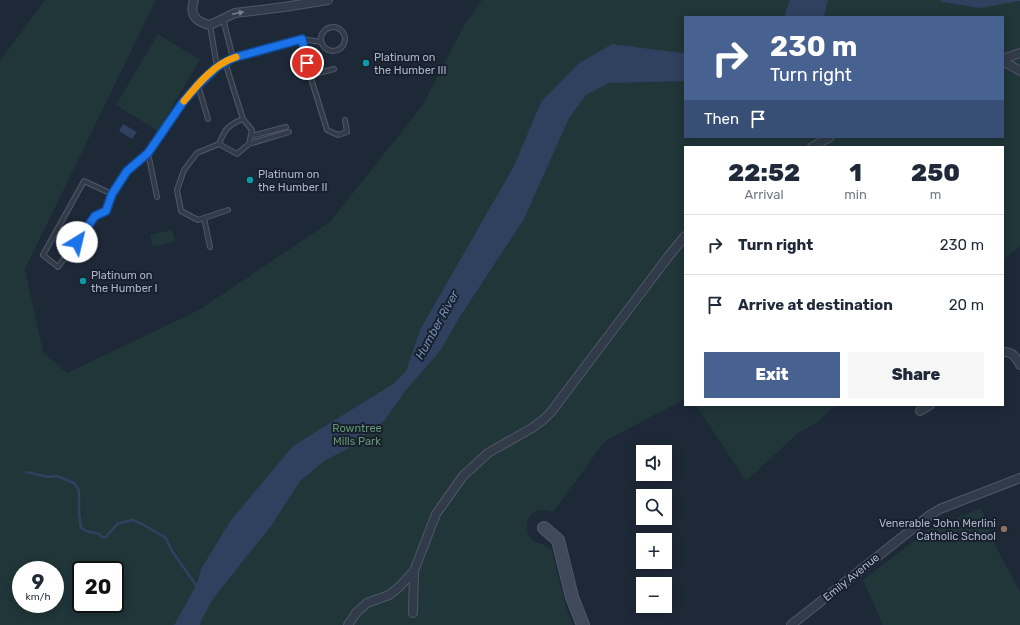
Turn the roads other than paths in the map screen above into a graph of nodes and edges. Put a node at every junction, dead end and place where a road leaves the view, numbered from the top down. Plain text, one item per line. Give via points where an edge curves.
1 (194, 0) edge
2 (328, 0) edge
3 (223, 19) junction
4 (210, 25) junction
5 (302, 39) junction
6 (322, 42) junction
7 (1020, 53) edge
8 (233, 58) junction
9 (1004, 60) edge
10 (1004, 61) edge
11 (226, 62) junction
12 (217, 67) junction
13 (334, 69) dead end
14 (1020, 71) edge
15 (310, 75) junction
16 (198, 85) junction
17 (208, 119) dead end
18 (243, 119) junction
19 (345, 120) dead end
20 (286, 126) dead end
21 (288, 132) dead end
22 (251, 136) junction
23 (828, 138) edge
24 (219, 144) junction
25 (249, 144) junction
26 (814, 146) edge
27 (148, 153) junction
28 (112, 194) junction
29 (157, 197) dead end
30 (228, 210) dead end
31 (204, 218) junction
32 (684, 237) edge
33 (210, 247) dead end
34 (1004, 352) edge
35 (1020, 365) edge
36 (928, 406) edge
37 (920, 411) dead end
38 (1020, 478) edge
39 (544, 528) dead end
40 (414, 571) junction
41 (413, 613) dead end
42 (348, 625) edge
43 (583, 625) edge
44 (791, 625) edge

1 - 4 street via 194,16 204,24
3 -> 2 street via 235,12
3 - 4 street
3 - 8 lane
4 - 12 lane
5 - 6 lane
5 - 8 lane
5 - 15 lane
6 - 6 lane via 328,50 336,50 343,44 342,31 329,28 322,34
7 - 9 street
8 - 11 lane
10 - 14 street
11 - 12 lane
11 - 18 lane
12 - 16 lane
13 - 15 lane
15 - 19 lane via 327,130 338,135 347,132
16 - 17 lane
16 - 27 lane via 183,102
18 - 22 lane via 252,130
18 - 24 lane via 224,130
20 - 22 lane
21 - 25 lane
22 - 25 lane
23 - 26 street
24 - 25 lane via 237,154
24 - 31 lane via 197,153 184,170 177,190 181,211 198,220
27 - 28 lane via 127,171
27 - 29 lane
28 - 28 lane via 84,181 42,255 58,267 95,216 106,211
30 - 31 lane
31 - 33 lane
32 - 40 street via 551,412 532,428 488,452 463,476 436,514
34 - 35 street via 1011,353
36 - 37 street
38 - 44 street, Emily Avenue via 930,514
39 - 43 street via 558,540 572,597
40 - 41 street
40 - 42 street via 388,595 368,603 356,613

